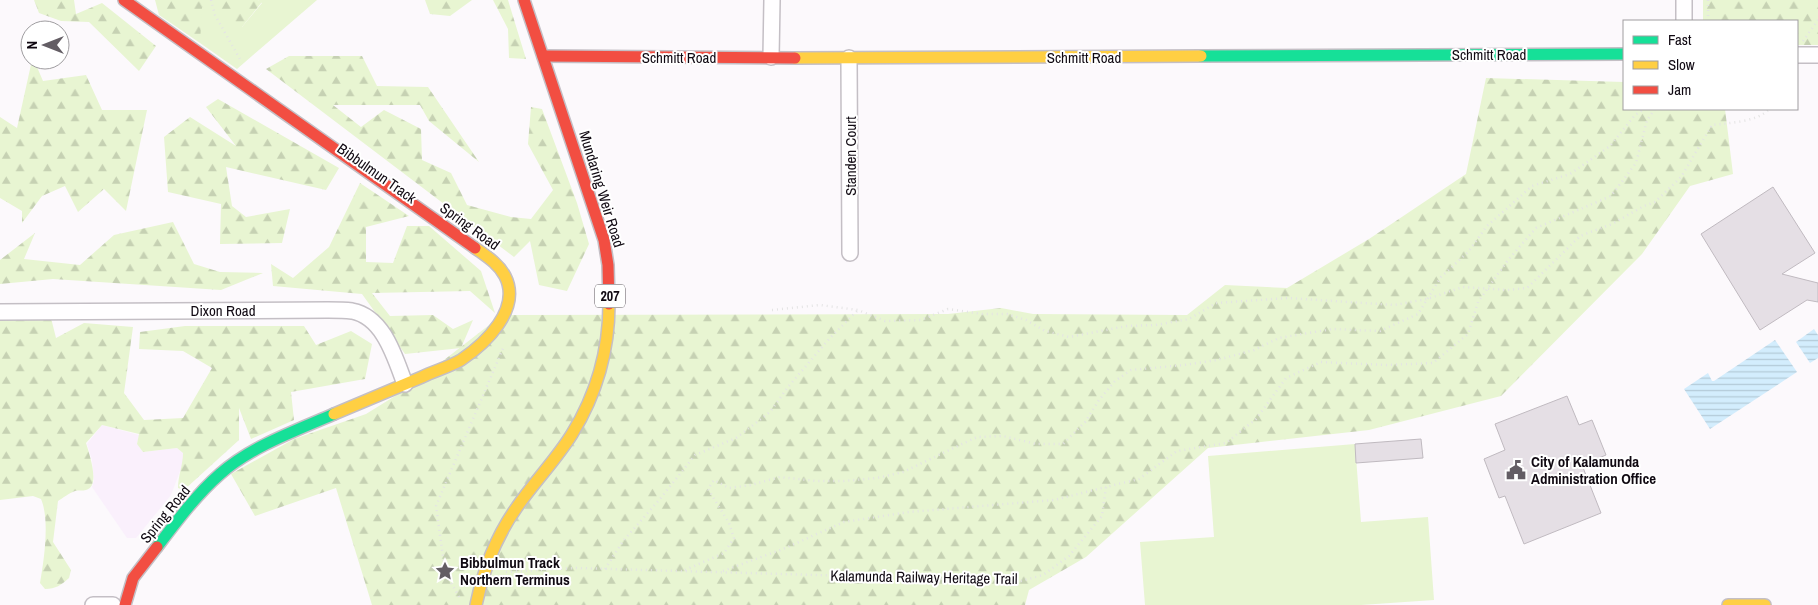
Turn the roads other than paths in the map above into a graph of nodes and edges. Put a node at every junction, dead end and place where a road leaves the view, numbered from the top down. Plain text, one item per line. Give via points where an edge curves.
1 (124, 0) edge
2 (524, 0) edge
3 (772, 0) edge
4 (1684, 0) edge
5 (1684, 20) edge
6 (1799, 49) edge
7 (1623, 54) edge
8 (1818, 55) edge
9 (543, 56) junction
10 (771, 57) junction
11 (849, 58) junction
12 (850, 253) dead end
13 (0, 312) edge
14 (405, 384) junction
15 (487, 572) junction
16 (490, 595) dead end
17 (93, 605) edge
18 (113, 605) edge
19 (125, 605) edge
20 (476, 605) edge
21 (1728, 605) edge
22 (1765, 605) edge

1 - 14 street, Spring Road via 495,262 505,276 508,299 505,312 494,330 459,362
2 - 9 street, Mundaring Weir Road / 207
3 - 10 street
4 - 5 street
6 - 8 street
7 - 11 street, Schmitt Road
9 - 10 street, Schmitt Road
9 - 15 street, Mundaring Weir Road / 207 via 604,240 610,288 608,332 599,375 584,414 512,516 496,545
10 - 11 street, Schmitt Road
11 - 12 street, Standen Court
13 - 14 street, Dixon Road via 353,311 377,326 388,343
14 - 19 street, Spring Road via 283,436 253,451 220,474 183,513 133,578
15 - 16 street, Mundaring Weir Road / 207
15 - 20 street, Mundaring Weir Road / 207
17 - 18 street
21 - 22 street

